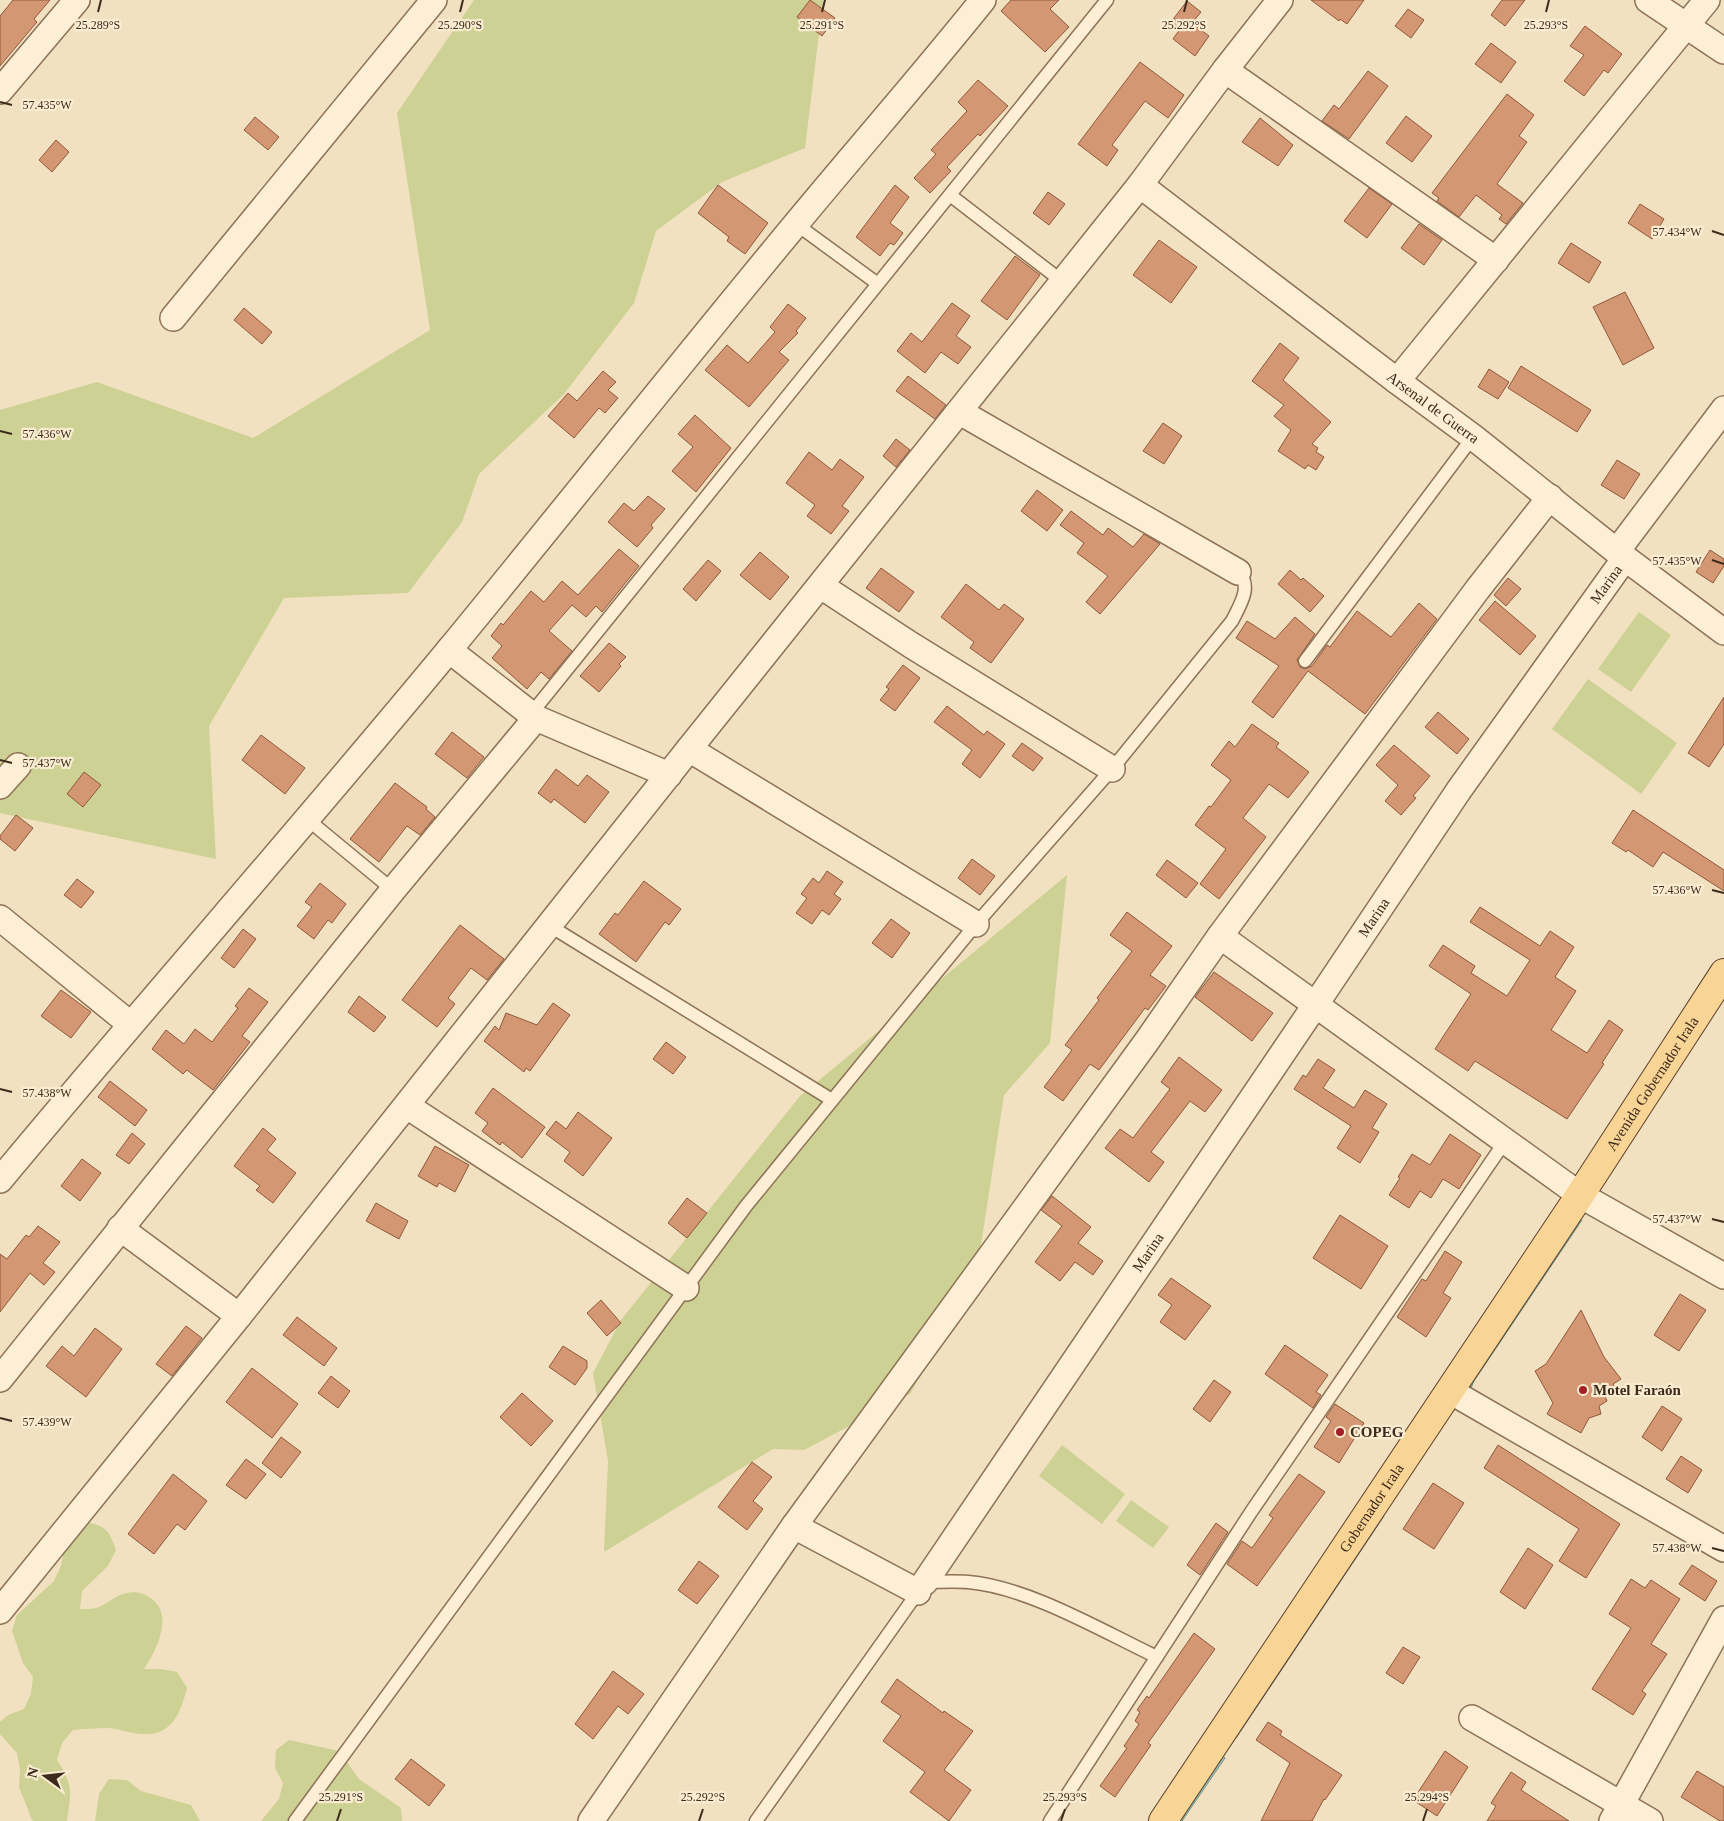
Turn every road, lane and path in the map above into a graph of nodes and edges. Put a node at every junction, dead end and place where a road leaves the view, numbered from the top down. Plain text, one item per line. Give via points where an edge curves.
1 (77, 0) edge
2 (434, 0) edge
3 (983, 0) edge
4 (1107, 0) edge
5 (1280, 0) edge
6 (1648, 0) edge
7 (1707, 0) edge
8 (1688, 25) junction
9 (1724, 51) edge
10 (1225, 70) junction
11 (0, 91) edge
12 (1140, 185) junction
13 (950, 195) junction
14 (796, 224) junction
15 (1496, 260) junction
16 (1063, 282) junction
17 (878, 284) junction
18 (173, 318) dead end
19 (1397, 381) junction
20 (1724, 409) edge
21 (960, 412) junction
22 (1473, 437) junction
23 (1550, 497) junction
24 (1621, 554) junction
25 (1238, 572) joint
26 (821, 586) junction
27 (1724, 632) edge
28 (449, 650) junction
29 (1305, 661) dead end
30 (534, 716) junction
31 (689, 749) junction
32 (18, 766) dead end
33 (1112, 769) junction
34 (669, 774) junction
35 (0, 786) edge
36 (307, 819) junction
37 (393, 890) junction
38 (0, 918) edge
39 (976, 924) junction
40 (550, 926) junction
41 (1220, 936) junction
42 (1720, 987) edge
43 (1316, 1004) junction
44 (130, 1024) junction
45 (832, 1100) junction
46 (407, 1106) junction
47 (1506, 1140) junction
48 (0, 1180) edge
49 (1580, 1195) junction
50 (120, 1228) junction
51 (1724, 1276) edge
52 (686, 1288) junction
53 (239, 1316) junction
54 (0, 1379) edge
55 (1450, 1391) junction
56 (794, 1526) junction
57 (1724, 1550) edge
58 (922, 1587) junction
59 (0, 1612) edge
60 (1724, 1619) edge
61 (1157, 1657) junction
62 (1472, 1718) dead end
63 (1617, 1813) edge
64 (296, 1821) edge
65 (591, 1821) edge
66 (756, 1821) edge
67 (1050, 1821) edge
68 (1163, 1821) edge
69 (1650, 1821) edge

1 - 11 street
2 - 18 street
3 - 14 street
4 - 13 lane
5 - 10 street
6 - 8 street
7 - 8 street
8 - 9 street
8 - 15 street
10 - 12 street
10 - 15 street
12 - 16 street
12 - 19 street, Arsenal de Guerra
13 - 16 lane
13 - 17 lane
14 - 17 lane
14 - 28 street
15 - 19 street
16 - 21 street
17 - 30 lane
19 - 22 street, Arsenal de Guerra
20 - 24 street, Marina
21 - 25 street
21 - 26 street
22 - 23 street, Arsenal de Guerra
22 - 29 lane
23 - 24 street, Arsenal de Guerra
23 - 41 street
24 - 27 street, Arsenal de Guerra
24 - 43 street, Marina
25 - 33 lane via 1246,583 1232,621
26 - 31 street
26 - 33 street
28 - 30 street
28 - 36 street
30 - 34 street
30 - 37 street
31 - 34 street
31 - 39 street
32 - 35 street
33 - 39 lane
34 - 40 street
36 - 37 lane
36 - 44 street
37 - 50 street
38 - 44 street
39 - 45 lane
40 - 45 lane
40 - 46 street
41 - 43 street
41 - 56 street
42 - 49 main road, Avenida Gobernador Irala
43 - 47 street
43 - 58 street, Marina
44 - 48 street
45 - 52 lane via 746,1206
46 - 52 street
46 - 53 street
47 - 49 street
47 - 61 lane via 1251,1512
49 - 51 street
49 - 55 main road, Gobernador Irala
50 - 53 street
50 - 54 street
52 - 64 lane
53 - 59 street
55 - 57 street
55 - 68 main road, Gobernador Irala
56 - 58 street
56 - 65 street
58 - 61 lane via 968,1582 1001,1588 1052,1606
58 - 66 lane
60 - 63 street
61 - 67 lane
62 - 63 street
63 - 69 street

